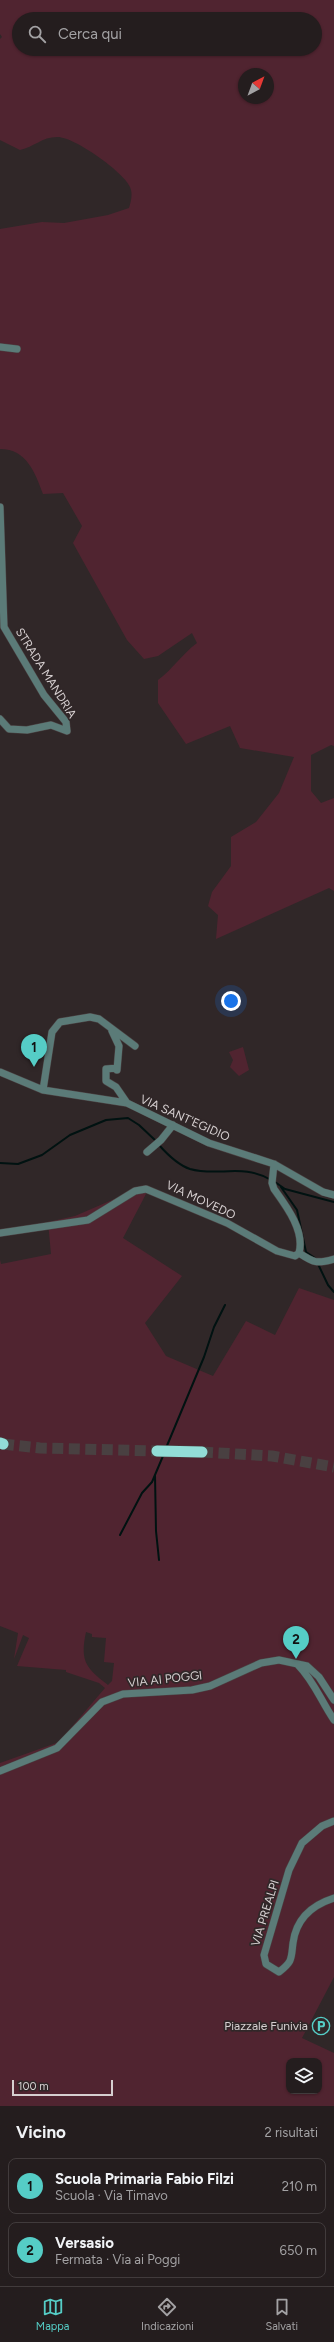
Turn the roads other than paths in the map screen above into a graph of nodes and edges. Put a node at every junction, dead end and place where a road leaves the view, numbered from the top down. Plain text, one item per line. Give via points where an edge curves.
1 (0, 347) edge
2 (17, 349) dead end
3 (0, 507) edge
4 (0, 719) edge
5 (108, 1026) junction
6 (135, 1046) dead end
7 (0, 1072) edge
8 (43, 1090) junction
9 (127, 1103) junction
10 (173, 1125) junction
11 (146, 1152) dead end
12 (274, 1164) junction
13 (334, 1195) edge
14 (0, 1233) edge
15 (299, 1253) junction
16 (334, 1259) edge
17 (157, 1451) tunnel mouth
18 (202, 1452) tunnel mouth
19 (298, 1665) junction
20 (334, 1700) edge
21 (334, 1720) edge
22 (0, 1771) edge
23 (334, 1821) edge
24 (334, 1898) edge

1 - 2 street
3 - 4 street, STRADA MANDRIA via 4,627 44,695 66,722 67,731 52,725 27,730 9,729
5 - 6 street
5 - 8 street via 90,1016 60,1022 55,1026
5 - 9 street via 120,1046 117,1069 106,1069 106,1080 116,1087
7 - 8 street, VIA SANT'EGIDIO
8 - 9 street, VIA SANT'EGIDIO
9 - 10 street, VIA SANT'EGIDIO
10 - 11 street via 161,1140
10 - 12 street, VIA SANT'EGIDIO via 209,1143
12 - 13 street, VIA SANT'EGIDIO via 323,1192
12 - 15 street via 272,1183 297,1229 301,1246
14 - 15 street, VIA MOVEDO via 88,1220 135,1191 146,1189 227,1223 276,1251 289,1256
15 - 16 street via 322,1264
17 - 18 highway
19 - 20 street, VIA AI POGGI via 307,1666 319,1677
19 - 21 street via 309,1676 322,1703
19 - 22 street, VIA AI POGGI via 279,1660 261,1663 210,1686 114,1697 102,1702 57,1748
23 - 24 street, VIA PREALPI via 322,1826 302,1843 289,1870 264,1955 266,1964 279,1972 285,1967 293,1958 293,1942 302,1920 311,1908

